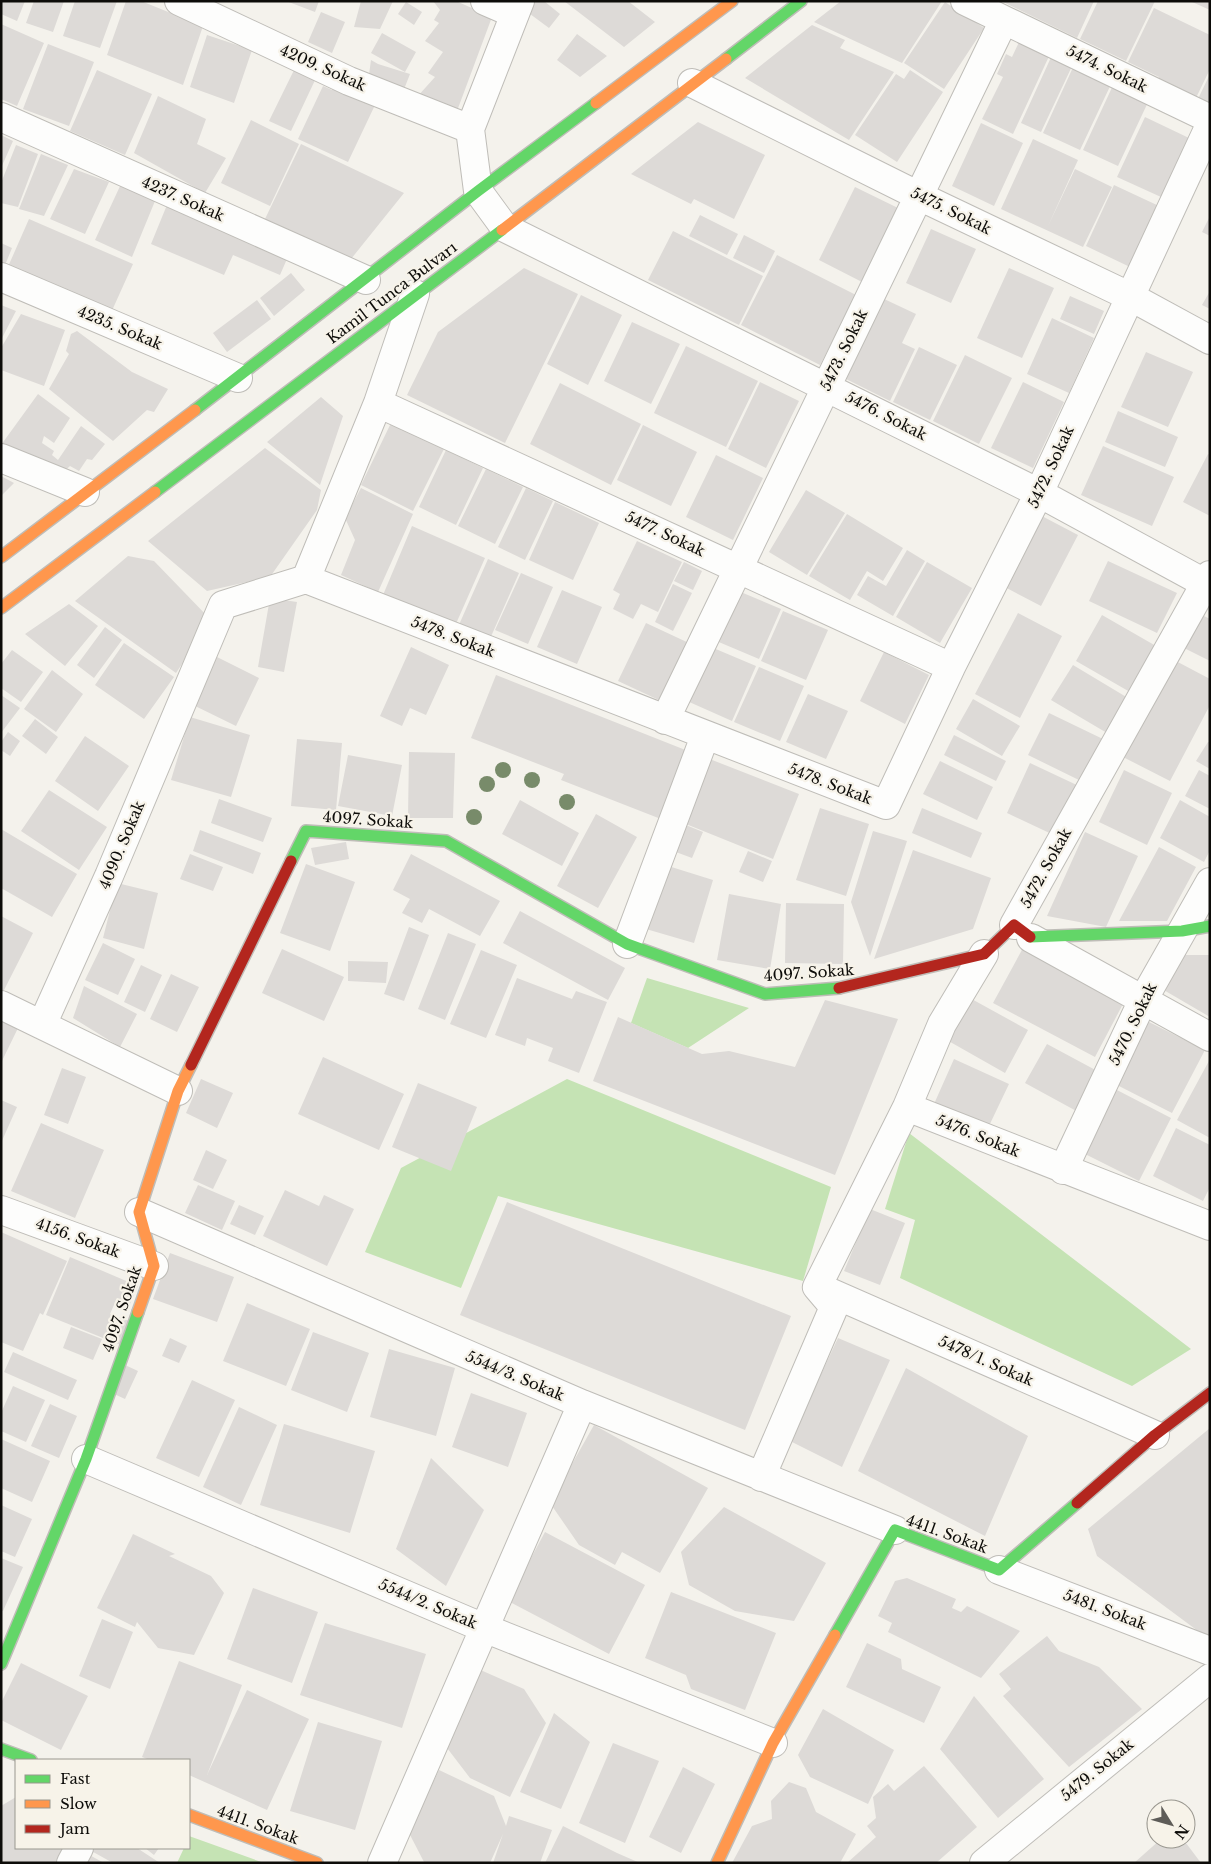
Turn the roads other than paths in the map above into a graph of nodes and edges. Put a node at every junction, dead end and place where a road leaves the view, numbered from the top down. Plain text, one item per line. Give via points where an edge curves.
1 (179, 1) edge
2 (485, 1) edge
3 (732, 1) edge
4 (801, 1) edge
5 (964, 1) edge
6 (517, 8) edge
7 (1004, 20) junction
8 (692, 83) junction
9 (1, 117) edge
10 (1210, 119) edge
11 (1210, 125) edge
12 (470, 129) junction
13 (478, 192) junction
14 (918, 196) junction
15 (505, 228) junction
16 (1, 277) edge
17 (366, 280) junction
18 (416, 294) junction
19 (1131, 297) junction
20 (1210, 340) edge
21 (238, 378) junction
22 (826, 386) junction
23 (378, 403) junction
24 (1, 458) edge
25 (85, 492) junction
26 (1039, 493) junction
27 (1, 557) edge
28 (739, 568) junction
29 (306, 579) junction
30 (1208, 582) edge
31 (1, 608) edge
32 (951, 667) junction
33 (665, 720) junction
34 (705, 736) junction
35 (886, 805) joint
36 (1210, 882) edge
37 (1210, 926) edge
38 (1022, 931) junction
39 (1182, 931) junction
40 (627, 944) junction
41 (984, 954) junction
42 (1144, 1000) junction
43 (1, 1005) edge
44 (42, 1025) junction
45 (1210, 1037) edge
46 (178, 1091) junction
47 (907, 1106) junction
48 (1063, 1170) junction
49 (1, 1210) edge
50 (139, 1212) junction
51 (1209, 1225) edge
52 (154, 1266) junction
53 (817, 1287) junction
54 (1210, 1393) edge
55 (582, 1404) junction
56 (1155, 1434) junction
57 (86, 1459) junction
58 (761, 1476) junction
59 (895, 1530) junction
60 (999, 1570) junction
61 (484, 1628) junction
62 (1210, 1651) edge
63 (1, 1664) edge
64 (1210, 1678) edge
65 (773, 1743) junction
66 (1, 1749) edge
67 (28, 1759) edge
68 (190, 1815) edge
69 (78, 1849) edge
70 (71, 1863) edge
71 (317, 1863) edge
72 (382, 1863) edge
73 (717, 1863) edge
74 (984, 1863) edge

1 - 12 street, 4209. Sokak via 349,81
2 - 6 street
3 - 13 street, Kamil Tunca Bulvarı
4 - 8 street, Kamil Tunca Bulvarı
5 - 7 street
6 - 12 street
7 - 10 street, 5474. Sokak
7 - 14 street, 5473. Sokak
8 - 14 street, 5475. Sokak
8 - 15 street, Kamil Tunca Bulvarı
9 - 17 street, 4237. Sokak
11 - 19 street, 5472. Sokak
12 - 13 street
13 - 15 street
13 - 17 street, Kamil Tunca Bulvarı
14 - 19 street, 5475. Sokak
14 - 22 street, 5473. Sokak
15 - 18 street, Kamil Tunca Bulvarı
15 - 22 street, 5476. Sokak
16 - 21 street, 4235. Sokak
17 - 21 street, Kamil Tunca Bulvarı
18 - 23 street
18 - 31 street, Kamil Tunca Bulvarı
19 - 20 street, 5475. Sokak
19 - 26 street, 5472. Sokak
21 - 25 street, Kamil Tunca Bulvarı
22 - 26 street, 5476. Sokak
22 - 28 street, 5473. Sokak
23 - 28 street, 5477. Sokak
23 - 29 street
24 - 25 street
25 - 27 street, Kamil Tunca Bulvarı
26 - 30 street, 5476. Sokak
26 - 32 street, 5472. Sokak
28 - 32 street, 5477. Sokak
28 - 33 street, 5473. Sokak
29 - 33 street, 5478. Sokak
29 - 44 street, 4090. Sokak via 223,605 109,876
30 - 38 street, 5472. Sokak
32 - 35 street, 5472. Sokak
33 - 34 street, 5478. Sokak
34 - 35 street, 5478. Sokak
34 - 40 street
36 - 39 street, 5470. Sokak
37 - 39 street
38 - 39 street
38 - 41 street
38 - 42 street
39 - 42 street, 5470. Sokak
40 - 41 street, 4097. Sokak via 765,994 851,987
40 - 46 street, 4097. Sokak via 446,840 306,831
41 - 47 street via 942,1024
42 - 45 street
42 - 48 street, 5470. Sokak
43 - 44 street
44 - 46 street
46 - 50 street, 4097. Sokak
47 - 48 street, 5476. Sokak
47 - 53 street
48 - 51 street, 5476. Sokak
49 - 52 street, 4156. Sokak
50 - 52 street, 4097. Sokak
50 - 55 street, 5544/3. Sokak
52 - 57 street, 4097. Sokak
53 - 56 street, 5478/1. Sokak
53 - 58 street via 834,1307
54 - 56 street, 4411. Sokak
55 - 58 street, 5544/3. Sokak
55 - 61 street
56 - 60 street, 4411. Sokak
57 - 61 street, 5544/2. Sokak
57 - 63 street, 4097. Sokak
58 - 59 street, 5544/3. Sokak
59 - 60 street, 4411. Sokak
59 - 65 street, 4411. Sokak
60 - 62 street, 5481. Sokak
61 - 65 street, 5544/2. Sokak
61 - 72 street
64 - 74 street, 5479. Sokak
65 - 73 street, 4411. Sokak
66 - 67 street
68 - 71 street, 4411. Sokak
69 - 70 street

